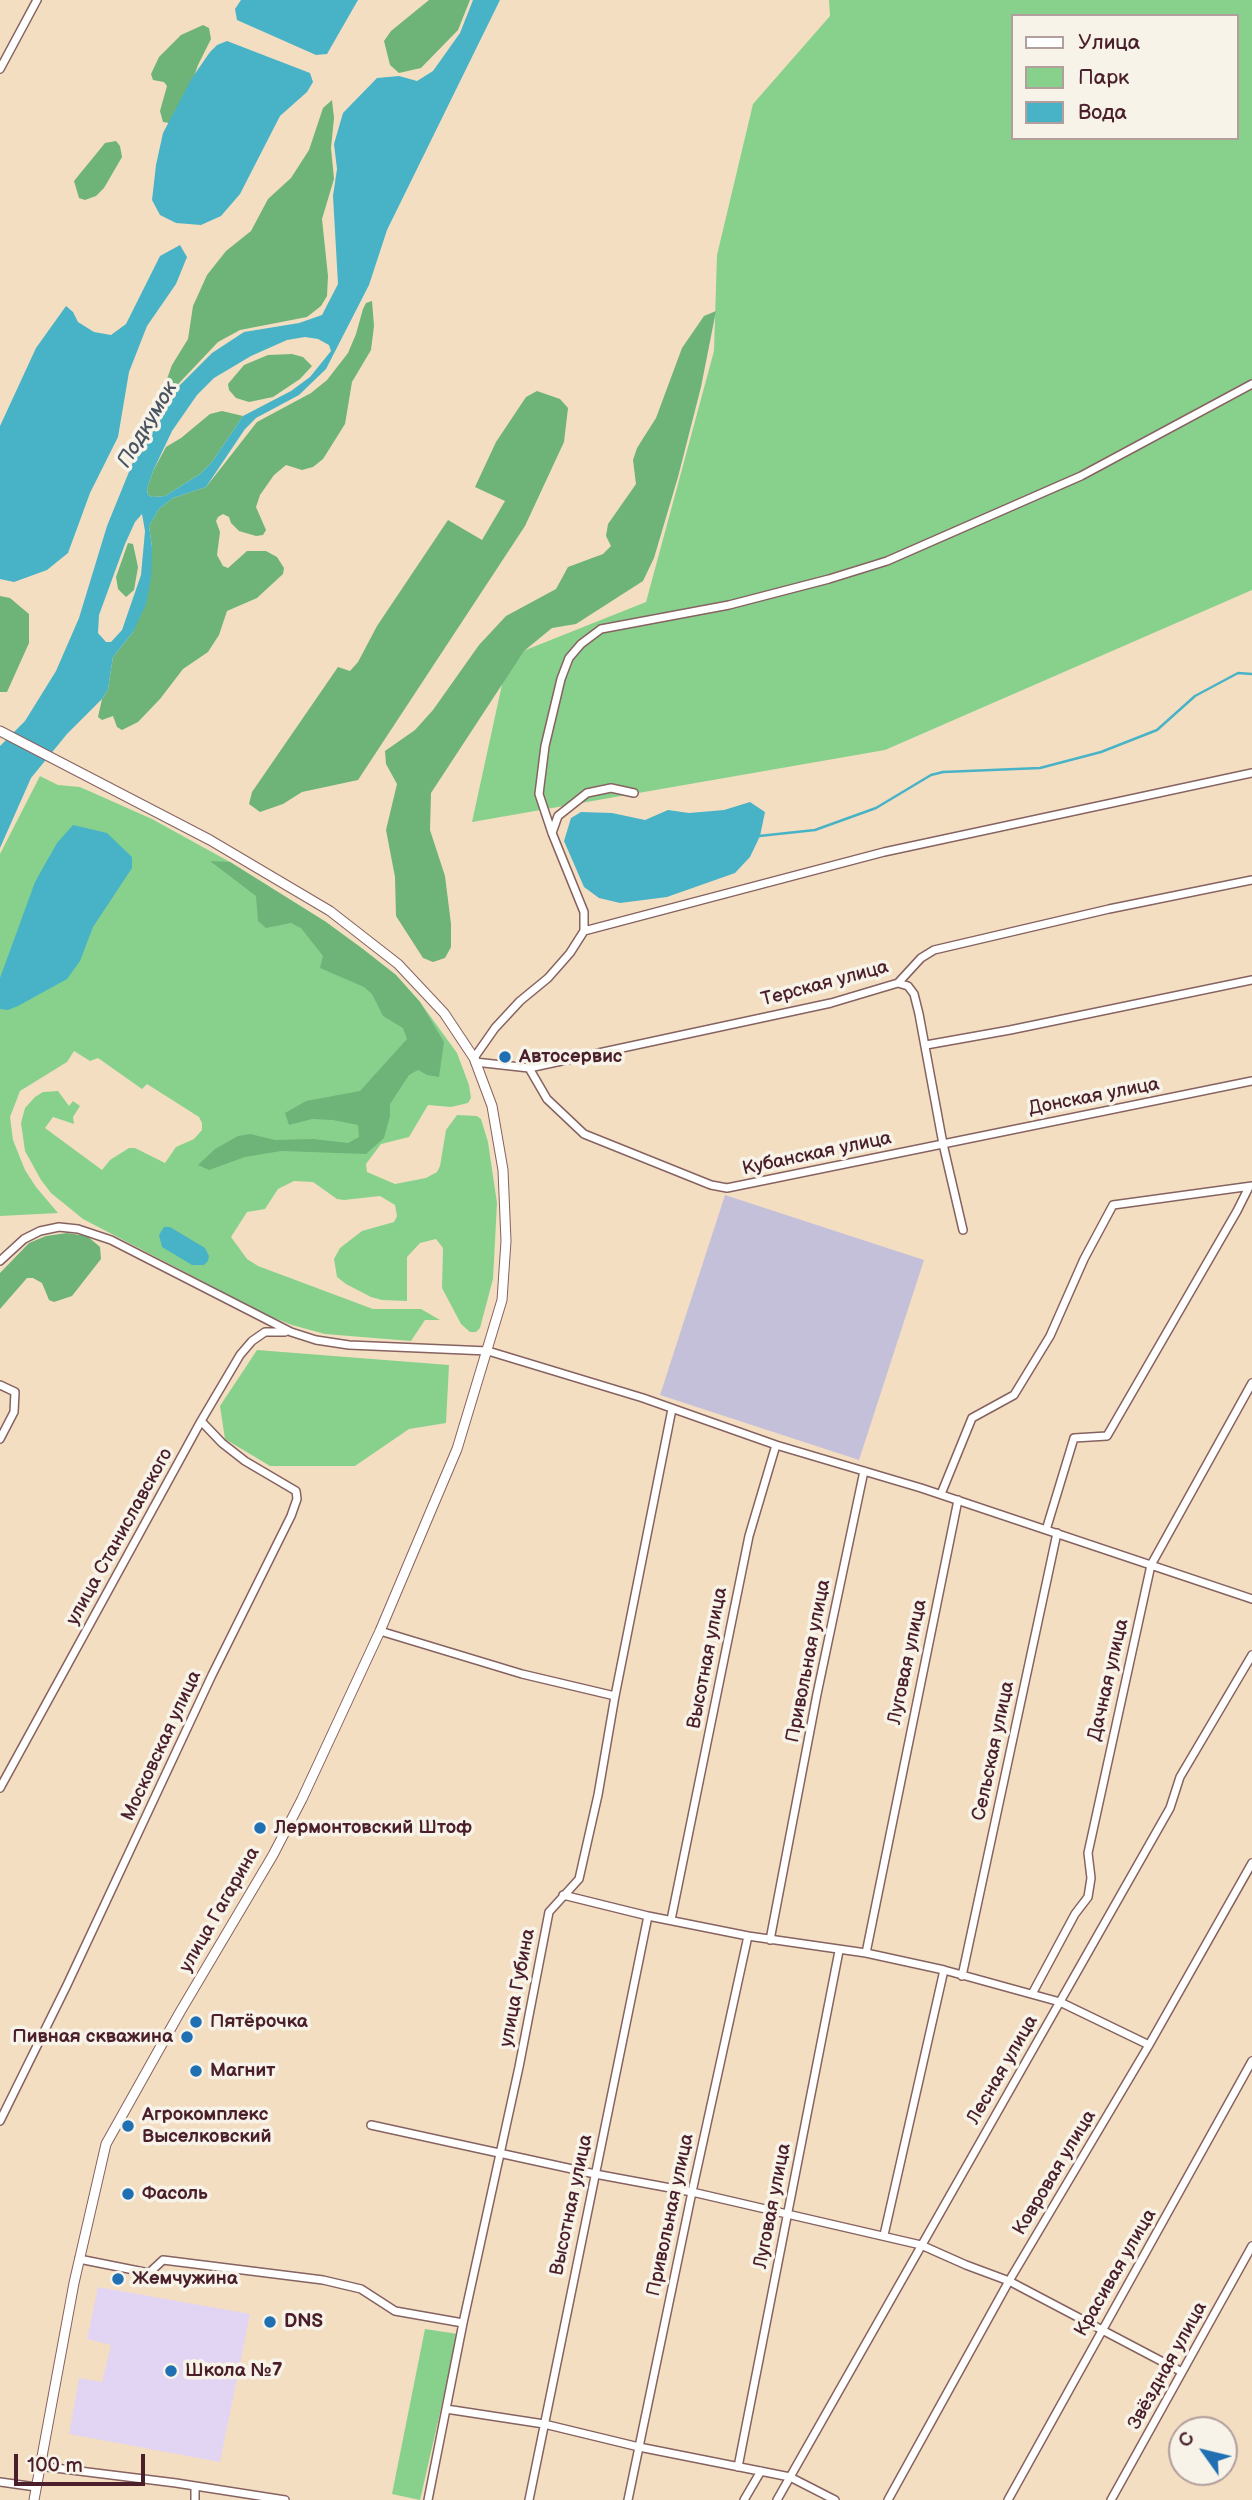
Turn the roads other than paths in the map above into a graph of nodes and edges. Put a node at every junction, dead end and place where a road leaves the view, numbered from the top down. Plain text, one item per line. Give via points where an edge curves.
1 (37, 0) edge
2 (0, 69) edge
3 (1252, 384) edge
4 (0, 731) edge
5 (1252, 773) edge
6 (634, 793) dead end
7 (552, 833) junction
8 (1252, 880) edge
9 (584, 931) junction
10 (1252, 980) edge
11 (898, 983) junction
12 (926, 1045) junction
13 (475, 1060) junction
14 (529, 1068) junction
15 (1252, 1081) edge
16 (943, 1143) junction
17 (1250, 1186) edge
18 (963, 1230) dead end
19 (0, 1261) edge
20 (291, 1332) junction
21 (488, 1351) junction
22 (1252, 1383) edge
23 (0, 1385) edge
24 (672, 1409) junction
25 (201, 1421) junction
26 (0, 1439) edge
27 (776, 1446) junction
28 (864, 1471) junction
29 (941, 1494) junction
30 (958, 1500) junction
31 (1046, 1530) junction
32 (1056, 1534) junction
33 (1151, 1565) junction
34 (1252, 1600) edge
35 (380, 1631) junction
36 (1252, 1655) edge
37 (615, 1696) junction
38 (0, 1788) edge
39 (1252, 1863) edge
40 (563, 1895) junction
41 (648, 1916) junction
42 (671, 1920) junction
43 (747, 1936) junction
44 (771, 1940) junction
45 (839, 1951) junction
46 (866, 1953) junction
47 (944, 1970) junction
48 (962, 1976) junction
49 (1032, 1994) junction
50 (1060, 2002) junction
51 (1149, 2045) junction
52 (1252, 2061) edge
53 (0, 2121) edge
54 (371, 2125) dead end
55 (501, 2152) junction
56 (595, 2174) junction
57 (692, 2192) junction
58 (788, 2213) junction
59 (884, 2235) junction
60 (921, 2245) junction
61 (1252, 2246) edge
62 (79, 2259) junction
63 (1009, 2281) junction
64 (463, 2323) junction
65 (1101, 2330) junction
66 (1182, 2372) junction
67 (446, 2409) junction
68 (544, 2424) junction
69 (639, 2447) junction
70 (39, 2466) junction
71 (738, 2467) junction
72 (761, 2471) junction
73 (790, 2477) junction
74 (0, 2482) edge
75 (36, 2487) junction
76 (195, 2487) junction
77 (34, 2500) edge
78 (195, 2500) edge
79 (285, 2500) edge
80 (428, 2500) edge
81 (529, 2500) edge
82 (628, 2500) edge
83 (744, 2500) edge
84 (777, 2500) edge
85 (835, 2500) edge
86 (888, 2500) edge
87 (1008, 2500) edge
88 (1111, 2500) edge

1 - 2 street
3 - 7 street via 1081,477 887,561 729,605 601,629 569,658 561,679 539,794
4 - 13 street, улица Гагарина via 210,840 330,911 398,964 444,1013
5 - 9 street via 884,852
6 - 7 street via 611,788 587,793 558,816
7 - 9 street via 584,912
8 - 11 street, Терская улица via 934,950
9 - 13 street via 548,978 495,1028
10 - 12 street
11 - 12 street via 914,994
11 - 14 street, Терская улица via 831,1003
12 - 16 street
13 - 14 street, Терская улица
13 - 21 street, улица Гагарина via 492,1106 506,1241 502,1300
14 - 16 street, Кубанская улица via 547,1099 584,1134 727,1188
15 - 16 street, Донская улица
16 - 18 street
17 - 29 street via 1113,1205 1050,1336 1014,1395 972,1418
17 - 31 street via 1107,1436 1074,1438
19 - 20 street via 40,1231 78,1228 111,1240
20 - 21 street via 349,1345
20 - 25 street, улица Станиславского via 265,1332 252,1341
21 - 24 street
21 - 35 street, улица Гагарина via 457,1449
22 - 33 street, Дачная улица
23 - 26 street via 15,1392 14,1412
24 - 27 street
24 - 37 street, улица Губина
25 - 38 street, улица Станиславского
25 - 53 street, Московская улица via 245,1461 296,1491 297,1499
27 - 28 street
27 - 42 street, Высотная улица via 749,1536
28 - 29 street
28 - 44 street, Привольная улица
29 - 30 street
30 - 31 street
30 - 46 street, Луговая улица
31 - 32 street
32 - 33 street
32 - 48 street, Сельская улица
33 - 34 street
33 - 49 street, Дачная улица via 1088,1853 1088,1897
35 - 37 street via 522,1674
35 - 62 street, улица Гагарина via 273,1855 106,2144
36 - 50 street, Лесная улица via 1180,1777 1170,1808
37 - 40 street, улица Губина via 579,1879
39 - 51 street, Ковровая улица
40 - 41 street
40 - 55 street, улица Губина via 549,1912
41 - 42 street
41 - 56 street, Высотная улица
42 - 43 street
43 - 44 street
43 - 57 street, Привольная улица
44 - 45 street
45 - 46 street
45 - 58 street, Луговая улица
46 - 47 street
47 - 48 street
47 - 59 street
48 - 49 street
49 - 50 street
50 - 51 street
50 - 60 street, Лесная улица
51 - 63 street, Ковровая улица
52 - 65 street, Красивая улица
54 - 55 street
55 - 56 street
55 - 64 street, улица Губина
56 - 57 street
56 - 68 street, Высотная улица
57 - 58 street
57 - 69 street, Привольная улица
58 - 59 street
58 - 71 street, Луговая улица
59 - 60 street
60 - 63 street
60 - 73 street, Лесная улица
61 - 66 street, Звёздная улица
62 - 64 street via 149,2273 163,2260 324,2280 361,2289 395,2311
62 - 70 street, улица Гагарина
63 - 65 street
63 - 86 street, Ковровая улица
64 - 67 street, улица Губина
65 - 66 street
65 - 87 street, Красивая улица
66 - 88 street, Звёздная улица
67 - 68 street
67 - 80 street, улица Губина
68 - 69 street
68 - 81 street, Высотная улица
69 - 71 street
69 - 82 street, Привольная улица
70 - 75 street, улица Гагарина
70 - 76 street
71 - 72 street
72 - 73 street
72 - 83 street
73 - 84 street, Лесная улица
73 - 85 street
74 - 75 street
75 - 77 street, улица Гагарина
76 - 78 street
76 - 79 street

